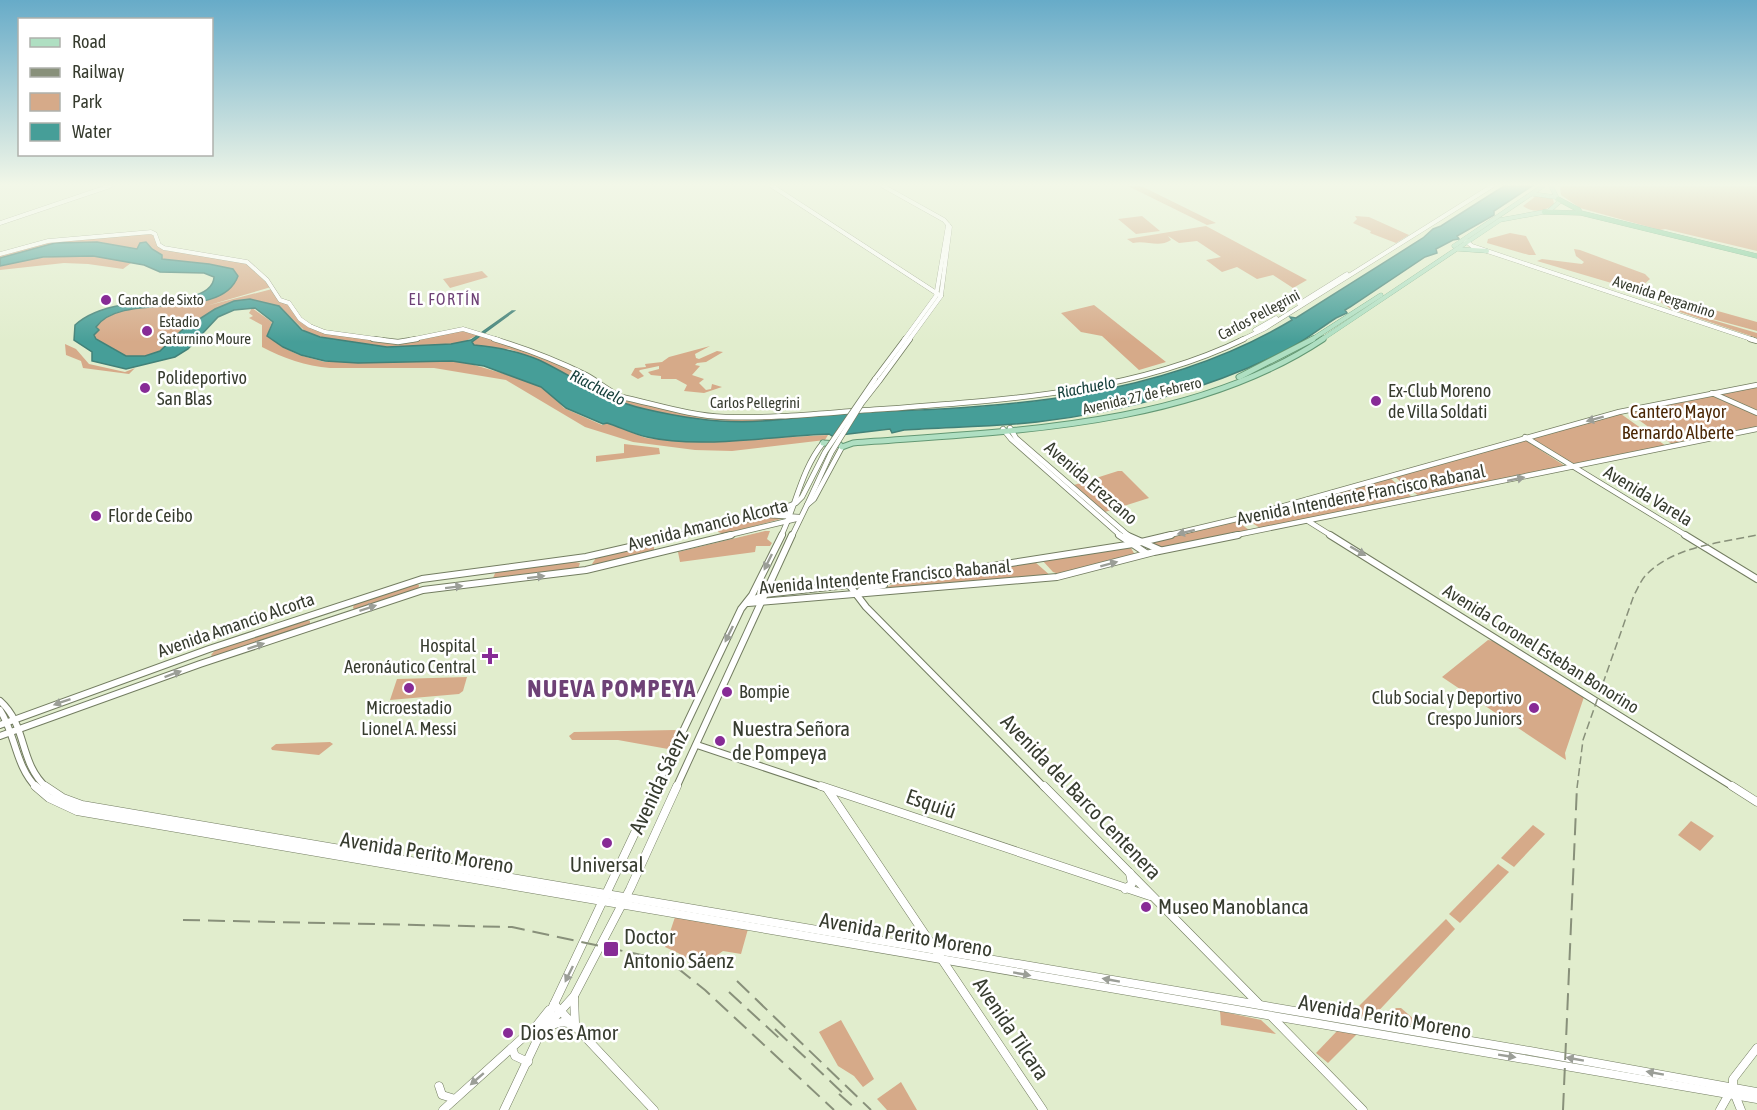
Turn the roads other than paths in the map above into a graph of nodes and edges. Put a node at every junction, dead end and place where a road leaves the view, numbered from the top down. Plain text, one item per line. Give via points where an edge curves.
1 (1476, 237) edge
2 (85, 238) edge
3 (156, 238) edge
4 (851, 238) edge
5 (949, 238) edge
6 (1411, 238) edge
7 (1469, 238) edge
8 (1474, 238) edge
9 (1685, 238) edge
10 (1687, 238) edge
11 (1465, 241) junction
12 (1455, 250) junction
13 (1487, 251) junction
14 (0, 254) edge
15 (1757, 255) edge
16 (939, 295) junction
17 (1340, 325) junction
18 (476, 334) joint
19 (1757, 340) edge
20 (896, 355) junction
21 (905, 356) dead end
22 (1261, 370) junction
23 (1757, 385) edge
24 (1711, 393) junction
25 (1757, 413) edge
26 (1757, 429) edge
27 (1007, 430) junction
28 (1525, 437) junction
29 (823, 443) junction
30 (842, 447) junction
31 (828, 452) junction
32 (1571, 468) junction
33 (1416, 497) dead end
34 (796, 503) junction
35 (1394, 503) junction
36 (807, 505) junction
37 (767, 515) junction
38 (790, 518) junction
39 (800, 518) junction
40 (1308, 521) junction
41 (1143, 542) junction
42 (1130, 544) junction
43 (1160, 550) junction
44 (1148, 553) junction
45 (1757, 579) edge
46 (899, 580) junction
47 (850, 586) junction
48 (765, 594) junction
49 (857, 595) junction
50 (762, 602) junction
51 (747, 603) junction
52 (342, 605) junction
53 (344, 616) junction
54 (0, 701) edge
55 (0, 710) edge
56 (16, 718) junction
57 (7, 722) junction
58 (0, 725) edge
59 (20, 729) junction
60 (12, 733) junction
61 (0, 736) edge
62 (697, 745) junction
63 (828, 790) junction
64 (54, 797) junction
65 (850, 797) junction
66 (1757, 802) edge
67 (840, 808) junction
68 (1130, 873) junction
69 (1125, 889) junction
70 (1153, 897) junction
71 (605, 898) junction
72 (623, 901) junction
73 (937, 950) junction
74 (944, 960) junction
75 (574, 996) junction
76 (554, 1004) junction
77 (1261, 1006) junction
78 (562, 1011) junction
79 (1270, 1015) junction
80 (576, 1025) junction
81 (544, 1028) junction
82 (512, 1048) junction
83 (1757, 1048) edge
84 (528, 1062) junction
85 (439, 1086) dead end
86 (1733, 1092) junction
87 (1757, 1092) edge
88 (455, 1099) junction
89 (1757, 1099) edge
90 (442, 1110) edge
91 (504, 1110) edge
92 (654, 1110) edge
93 (1043, 1110) edge
94 (1363, 1110) edge
95 (1720, 1110) edge
96 (1741, 1110) edge

1 - 19 main road, Avenida Pergamino via 1478,244 1490,250
2 - 14 street, Carlos Pellegrini via 48,241
3 - 18 street, Carlos Pellegrini via 164,248 248,262 300,319 325,332 395,342 457,329
4 - 16 main road
5 - 16 main road
6 - 18 main road, Carlos Pellegrini via 1232,341 1105,383 1021,398 810,414 705,415 610,393 589,377 541,353
7 - 11 main road, Avenida 27 de Febrero
8 - 11 main road, Avenida 27 de Febrero
9 - 15 highway
10 - 15 highway
11 - 12 main road, Avenida 27 de Febrero
11 - 13 main road, Avenida Pergamino
11 - 17 main road, Avenida 27 de Febrero
12 - 13 main road
12 - 17 main road, Avenida 27 de Febrero
13 - 19 main road, Avenida Pergamino
16 - 20 main road
17 - 22 main road, Avenida 27 de Febrero
17 - 22 main road, Avenida 27 de Febrero via 1298,355
20 - 21 main road
20 - 31 main road, bridge
22 - 27 main road, Avenida 27 de Febrero via 1219,387 1129,410
23 - 24 main road, Avenida Intendente Francisco Rabanal
24 - 25 main road
24 -> 28 main road, Avenida Intendente Francisco Rabanal
26 - 32 main road, Avenida Intendente Francisco Rabanal
27 - 29 main road, Avenida 27 de Febrero
27 - 30 main road, Avenida 27 de Febrero
27 - 41 main road, Avenida Erezcano via 1126,535
27 - 42 street, Avenida Erezcano
28 - 32 main road, Avenida Varela
28 -> 41 main road, Avenida Intendente Francisco Rabanal
29 - 30 main road
29 - 34 main road, Avenida Sáenz via 797,492
30 - 36 main road, Avenida Sáenz
31 - 34 main road
31 - 36 main road
35 -> 32 main road, Avenida Intendente Francisco Rabanal
32 - 45 main road, Avenida Varela
33 - 35 main road
34 - 37 main road
34 - 38 main road, Avenida Sáenz
35 - 40 main road, Avenida Intendente Francisco Rabanal
36 - 39 main road, Avenida Sáenz
37 - 38 main road, Avenida Amancio Alcorta
37 - 52 main road, Avenida Amancio Alcorta via 586,557 427,578
38 - 39 main road, Avenida Amancio Alcorta
38 -> 51 main road, Avenida Sáenz
53 -> 38 main road, Avenida Amancio Alcorta via 423,590 586,570
39 - 48 main road, Avenida Sáenz
40 - 43 main road, Avenida Intendente Francisco Rabanal
40 -> 66 main road, Avenida Coronel Esteban Bonorino
41 - 42 main road, Avenida Intendente Francisco Rabanal
41 - 43 main road, Avenida Erezcano
42 - 44 main road, Avenida Erezcano
42 - 46 main road, Avenida Intendente Francisco Rabanal
43 - 44 main road, Avenida Intendente Francisco Rabanal
49 -> 44 main road, Avenida Intendente Francisco Rabanal via 1057,577
46 - 47 main road, Avenida Intendente Francisco Rabanal
46 - 49 main road via 862,589
47 - 48 main road, Avenida Intendente Francisco Rabanal
47 - 49 main road, Avenida del Barco Centenera
48 - 50 main road, Avenida Sáenz
48 - 51 main road, Avenida Intendente Francisco Rabanal
49 - 50 main road, Avenida Intendente Francisco Rabanal
49 - 68 main road, Avenida del Barco Centenera
50 - 51 main road, Avenida Intendente Francisco Rabanal
50 - 62 main road, Avenida Sáenz
51 -> 71 main road, Avenida Sáenz
52 - 53 main road via 350,609
52 -> 56 main road, Avenida Amancio Alcorta
59 -> 53 main road, Avenida Amancio Alcorta
54 - 56 main road
55 - 57 main road
56 - 57 main road, Avenida Amancio Alcorta
56 - 59 main road
57 - 58 main road, Avenida Amancio Alcorta
57 - 60 main road
59 - 60 main road, Avenida Amancio Alcorta
59 - 64 main road via 33,774
60 - 61 street, Avenida Amancio Alcorta
60 - 64 main road via 25,774 40,792
62 - 63 main road, Esquiú
62 - 72 street, Avenida Sáenz
63 - 65 street, Esquiú
63 - 67 main road, Avenida Tilcara
64 - 71 main road, Avenida Perito Moreno via 64,807 87,813
65 - 67 main road
65 - 69 street, Esquiú
67 - 73 main road, Avenida Tilcara
68 - 69 main road via 1132,884
68 - 70 main road, Avenida del Barco Centenera
69 - 70 main road, Esquiú
70 - 77 main road, Avenida del Barco Centenera
71 - 72 main road, Avenida Perito Moreno
71 -> 76 main road, Avenida Sáenz
72 - 73 main road, Avenida Perito Moreno
72 - 74 main road, Avenida Perito Moreno
72 - 75 main road, Avenida Sáenz
73 - 74 main road, Avenida Tilcara
77 -> 73 main road, Avenida Perito Moreno
74 -> 79 street, Avenida Perito Moreno
74 - 93 main road, Avenida Tilcara
75 - 78 main road, Avenida Sáenz
75 - 80 main road
76 - 78 main road
76 - 81 main road, Avenida Sáenz
76 - 82 main road
77 - 79 main road, Avenida del Barco Centenera
86 -> 77 main road, Avenida Perito Moreno
78 - 80 main road
78 - 81 main road, Avenida Sáenz
79 -> 86 main road, Avenida Perito Moreno
79 - 94 main road, Avenida del Barco Centenera
80 - 81 main road via 562,1022
80 - 92 main road
81 - 84 main road, Avenida Sáenz
82 - 84 main road via 515,1056
82 -> 88 main road
83 - 86 main road via 1733,1079
84 - 91 main road, Avenida Sáenz
85 - 88 main road via 442,1095
86 - 87 main road, Avenida Perito Moreno
86 - 89 main road, Avenida Perito Moreno
86 - 95 main road
86 - 96 street
88 - 90 main road

